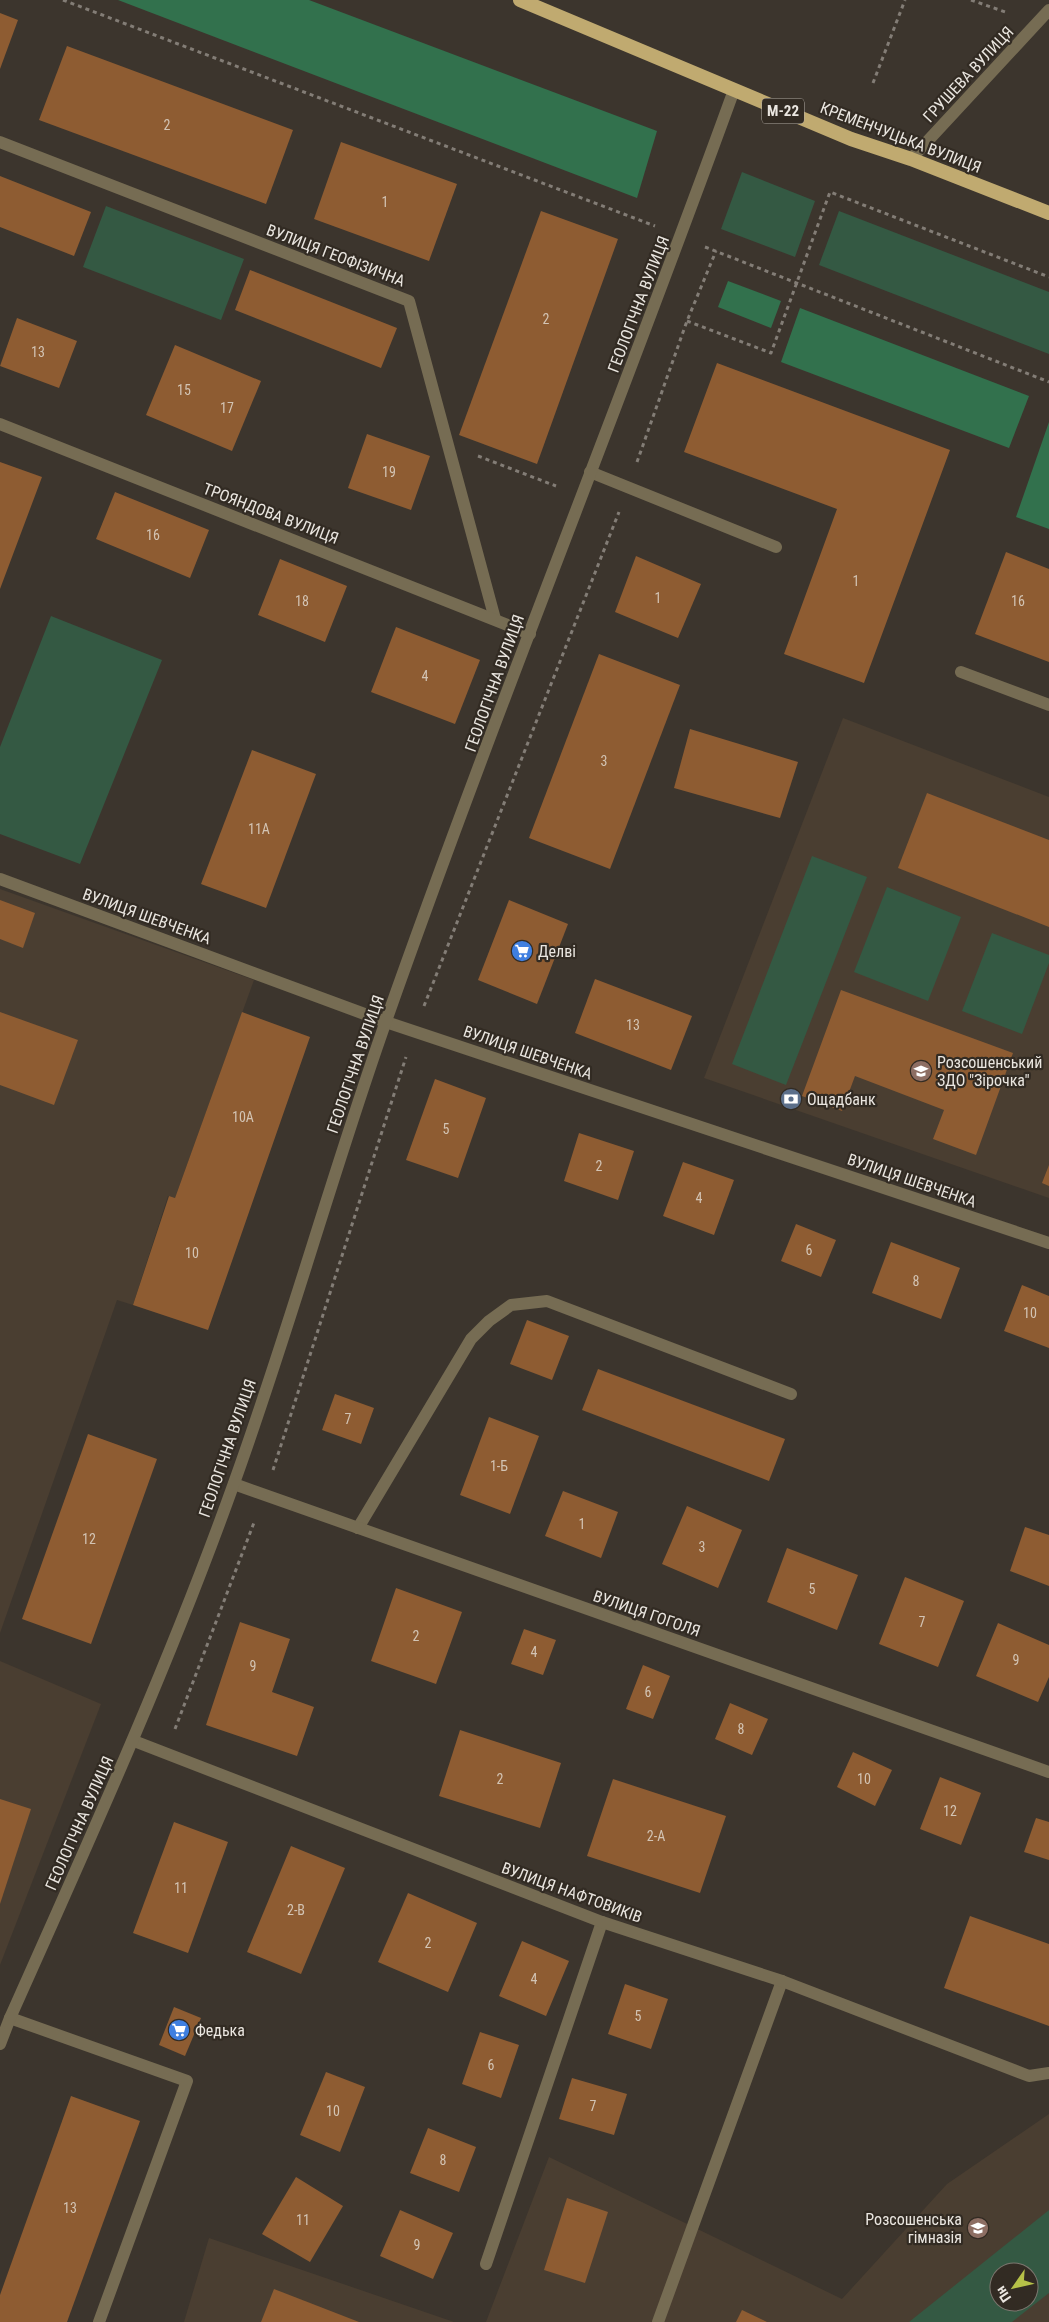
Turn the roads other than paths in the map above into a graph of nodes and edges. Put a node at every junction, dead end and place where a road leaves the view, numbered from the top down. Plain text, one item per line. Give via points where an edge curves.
1 (520, 0) edge
2 (1049, 10) edge
3 (734, 90) junction
4 (0, 142) edge
5 (911, 159) junction
6 (1049, 213) edge
7 (0, 424) edge
8 (590, 472) junction
9 (776, 547) dead end
10 (495, 618) junction
11 (530, 634) junction
12 (961, 672) dead end
13 (1049, 705) edge
14 (0, 879) edge
15 (386, 1022) junction
16 (1049, 1243) edge
17 (791, 1394) dead end
18 (234, 1484) junction
19 (358, 1528) junction
20 (134, 1740) junction
21 (1049, 1772) edge
22 (602, 1922) junction
23 (782, 1981) junction
24 (10, 2018) junction
25 (0, 2044) edge
26 (1049, 2073) edge
27 (486, 2264) dead end
28 (99, 2322) edge
29 (658, 2322) edge

1 - 3 highway, КРЕМЕНЧУЦЬКА ВУЛИЦЯ / М-22
2 - 5 street, ГРУШЕВА ВУЛИЦЯ
3 - 5 highway, КРЕМЕНЧУЦЬКА ВУЛИЦЯ / М-22 via 851,139
3 - 8 street, ГЕОЛОГІЧНА ВУЛИЦЯ via 682,236
4 - 10 street, ВУЛИЦЯ ГЕОФІЗИЧНА via 409,300
5 - 6 highway, КРЕМЕНЧУЦЬКА ВУЛИЦЯ / М-22
7 - 10 street, ТРОЯНДОВА ВУЛИЦЯ
8 - 9 street
8 - 11 street, ГЕОЛОГІЧНА ВУЛИЦЯ
10 - 11 street, ТРОЯНДОВА ВУЛИЦЯ
11 - 15 street, ГЕОЛОГІЧНА ВУЛИЦЯ
12 - 13 street
14 - 15 street, ВУЛИЦЯ ШЕВЧЕНКА
15 - 16 street, ВУЛИЦЯ ШЕВЧЕНКА
15 - 18 street, ГЕОЛОГІЧНА ВУЛИЦЯ
17 - 19 street via 547,1301 511,1305 471,1339
18 - 19 street, ВУЛИЦЯ ГОГОЛЯ
18 - 20 street, ГЕОЛОГІЧНА ВУЛИЦЯ
19 - 21 street, ВУЛИЦЯ ГОГОЛЯ
20 - 22 street, ВУЛИЦЯ НАФТОВИКІВ
20 - 24 street, ГЕОЛОГІЧНА ВУЛИЦЯ
22 - 23 street, ВУЛИЦЯ НАФТОВИКІВ
22 - 27 street
23 - 26 street, ВУЛИЦЯ НАФТОВИКІВ via 1029,2076
23 - 29 street
24 - 25 street, ГЕОЛОГІЧНА ВУЛИЦЯ
24 - 28 street via 186,2081

